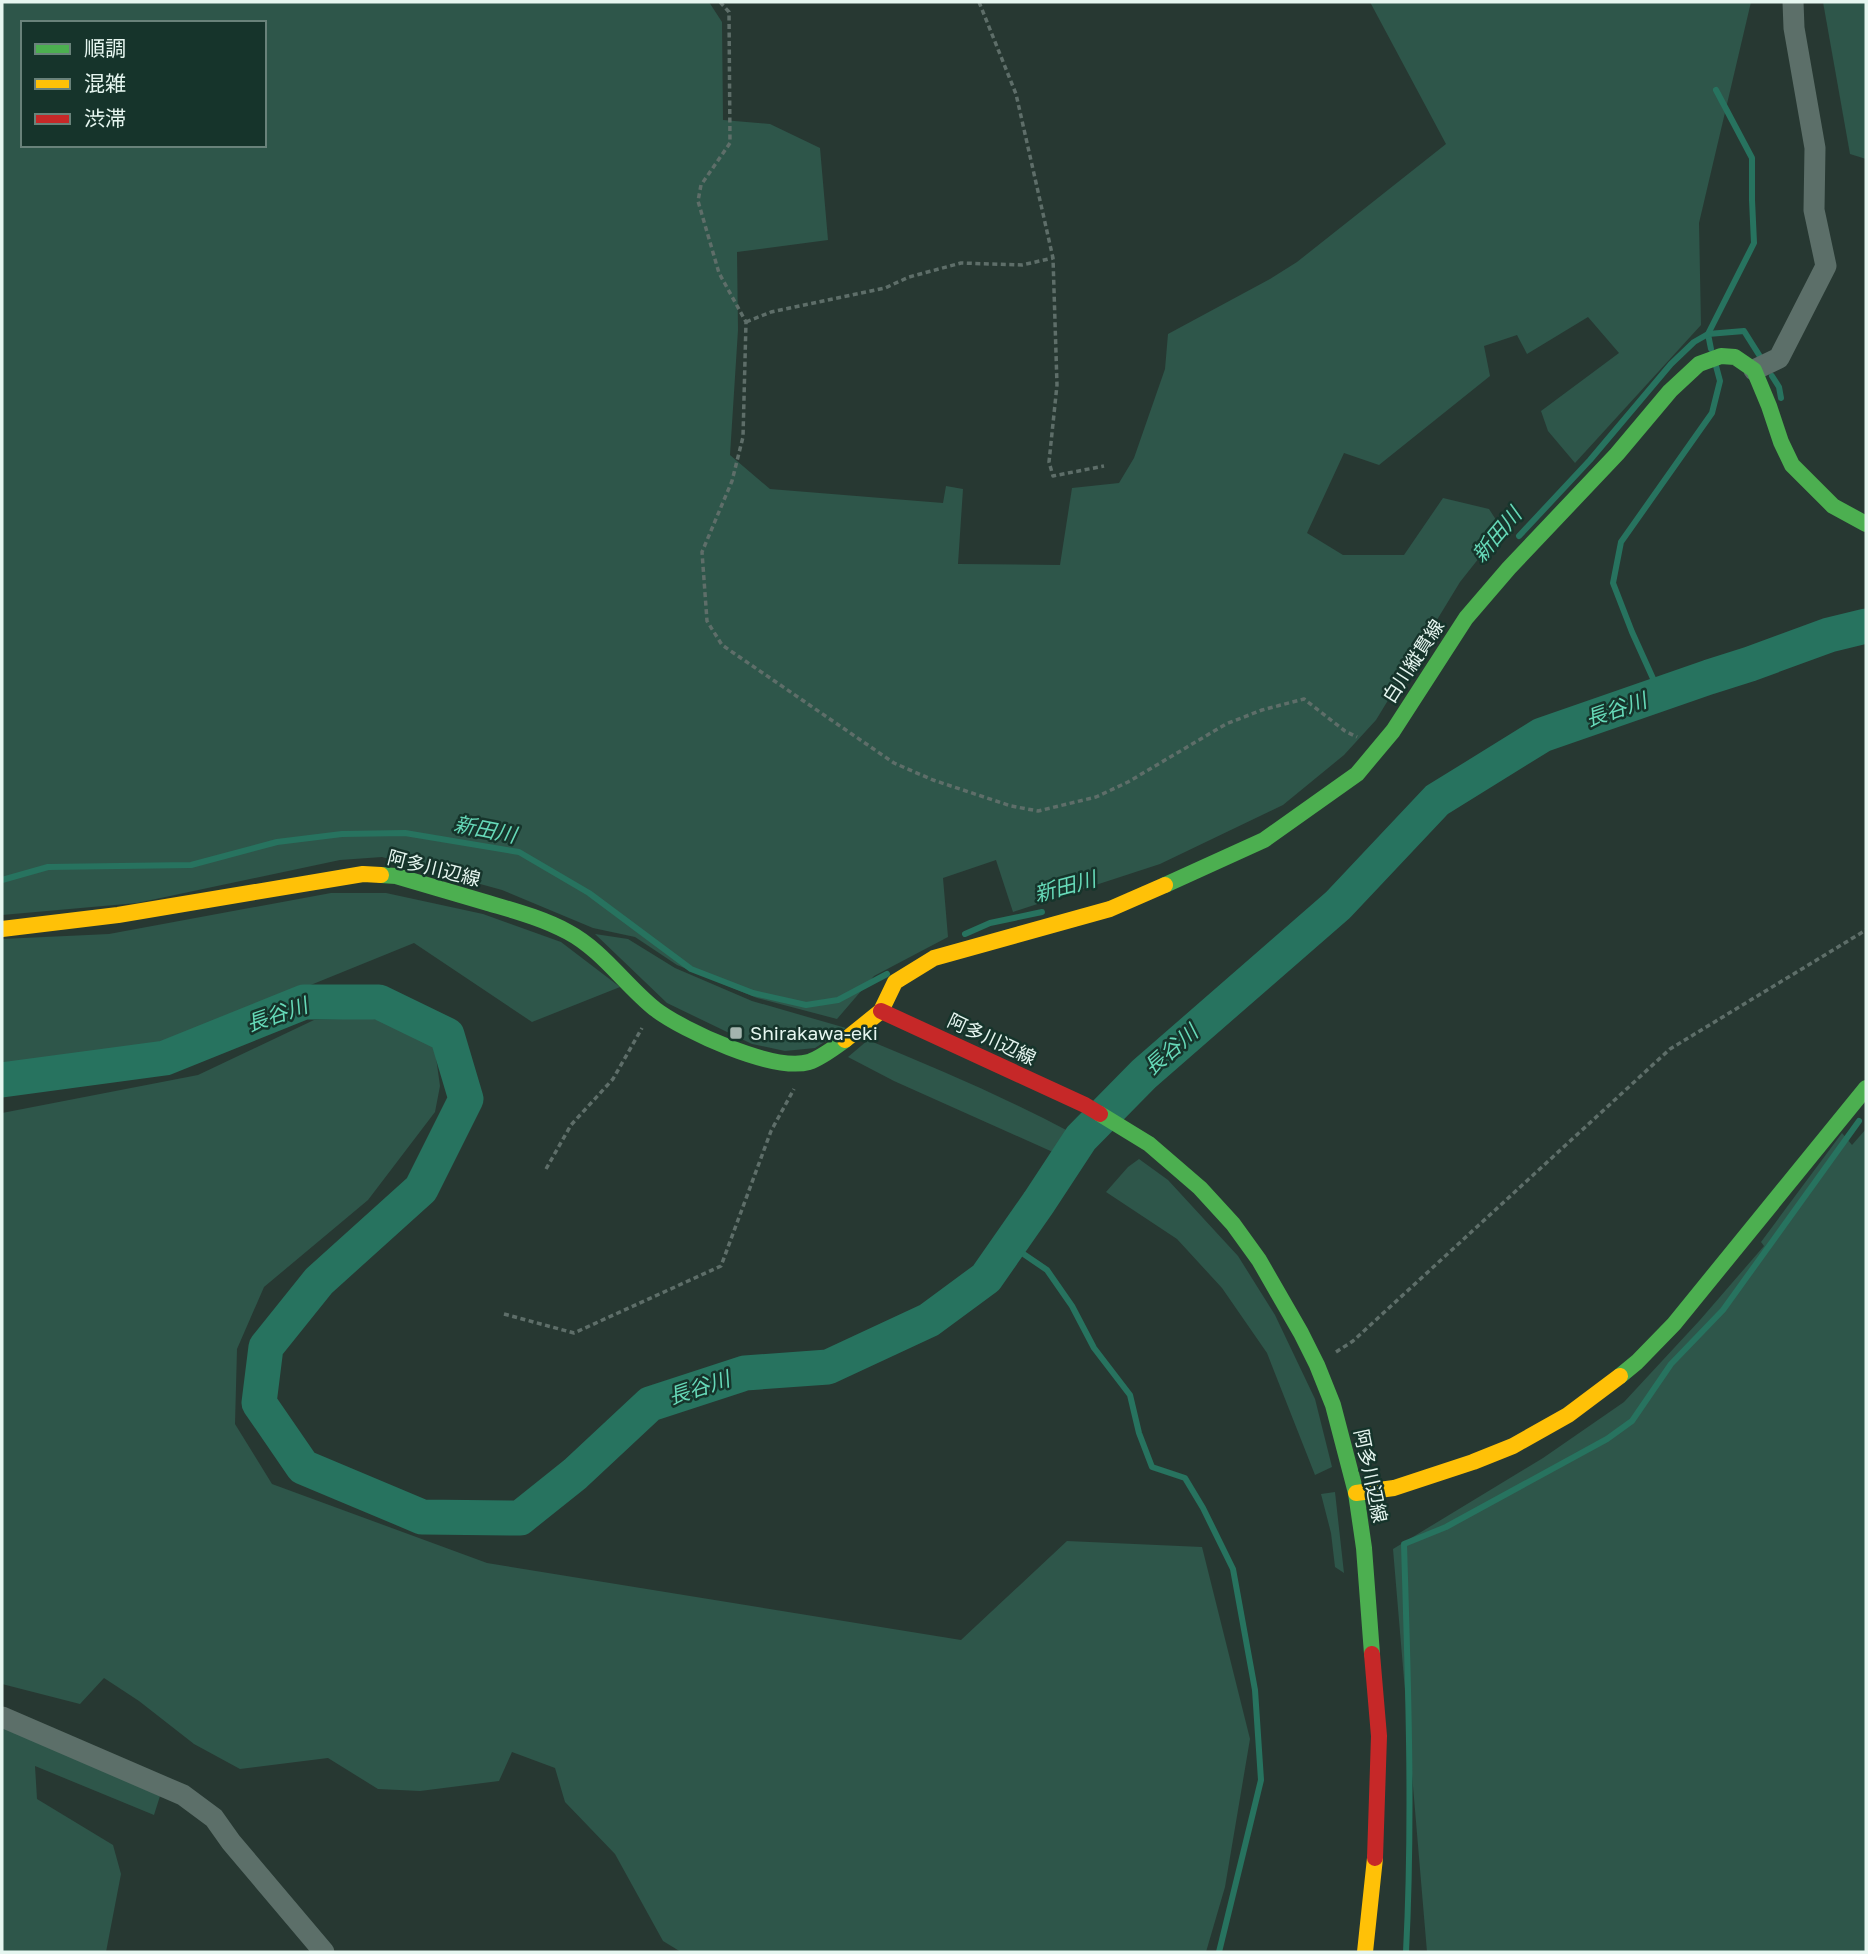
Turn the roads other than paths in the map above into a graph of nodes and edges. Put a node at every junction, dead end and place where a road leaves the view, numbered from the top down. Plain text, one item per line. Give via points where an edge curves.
1 (1793, 2) edge
2 (1765, 365) junction
3 (1866, 524) edge
4 (2, 929) edge
5 (881, 1011) junction
6 (1866, 1088) edge
7 (1356, 1493) junction
8 (2, 1717) edge
9 (324, 1952) edge
10 (1365, 1952) edge

1 - 2 street via 1815,148 1814,210 1826,266
2 - 3 main road via 1769,406 1792,465 1833,506
2 - 5 main road, 白川縦貫線 via 1715,358 1699,364 1670,391 1466,618 1393,731 1357,774 1264,840 1110,909 934,958 895,982
4 - 5 main road, 阿多川辺線 via 132,913 363,874 396,876 545,920 572,934 680,1026 770,1060 808,1062
5 - 7 main road, 阿多川辺線 via 1085,1105 1149,1144 1200,1188 1259,1260 1317,1365 1333,1405
6 - 7 main road via 1674,1324 1608,1387 1513,1446 1394,1488
7 - 10 main road, 阿多川辺線 via 1379,1736 1375,1857
8 - 9 street via 183,1795 214,1818

